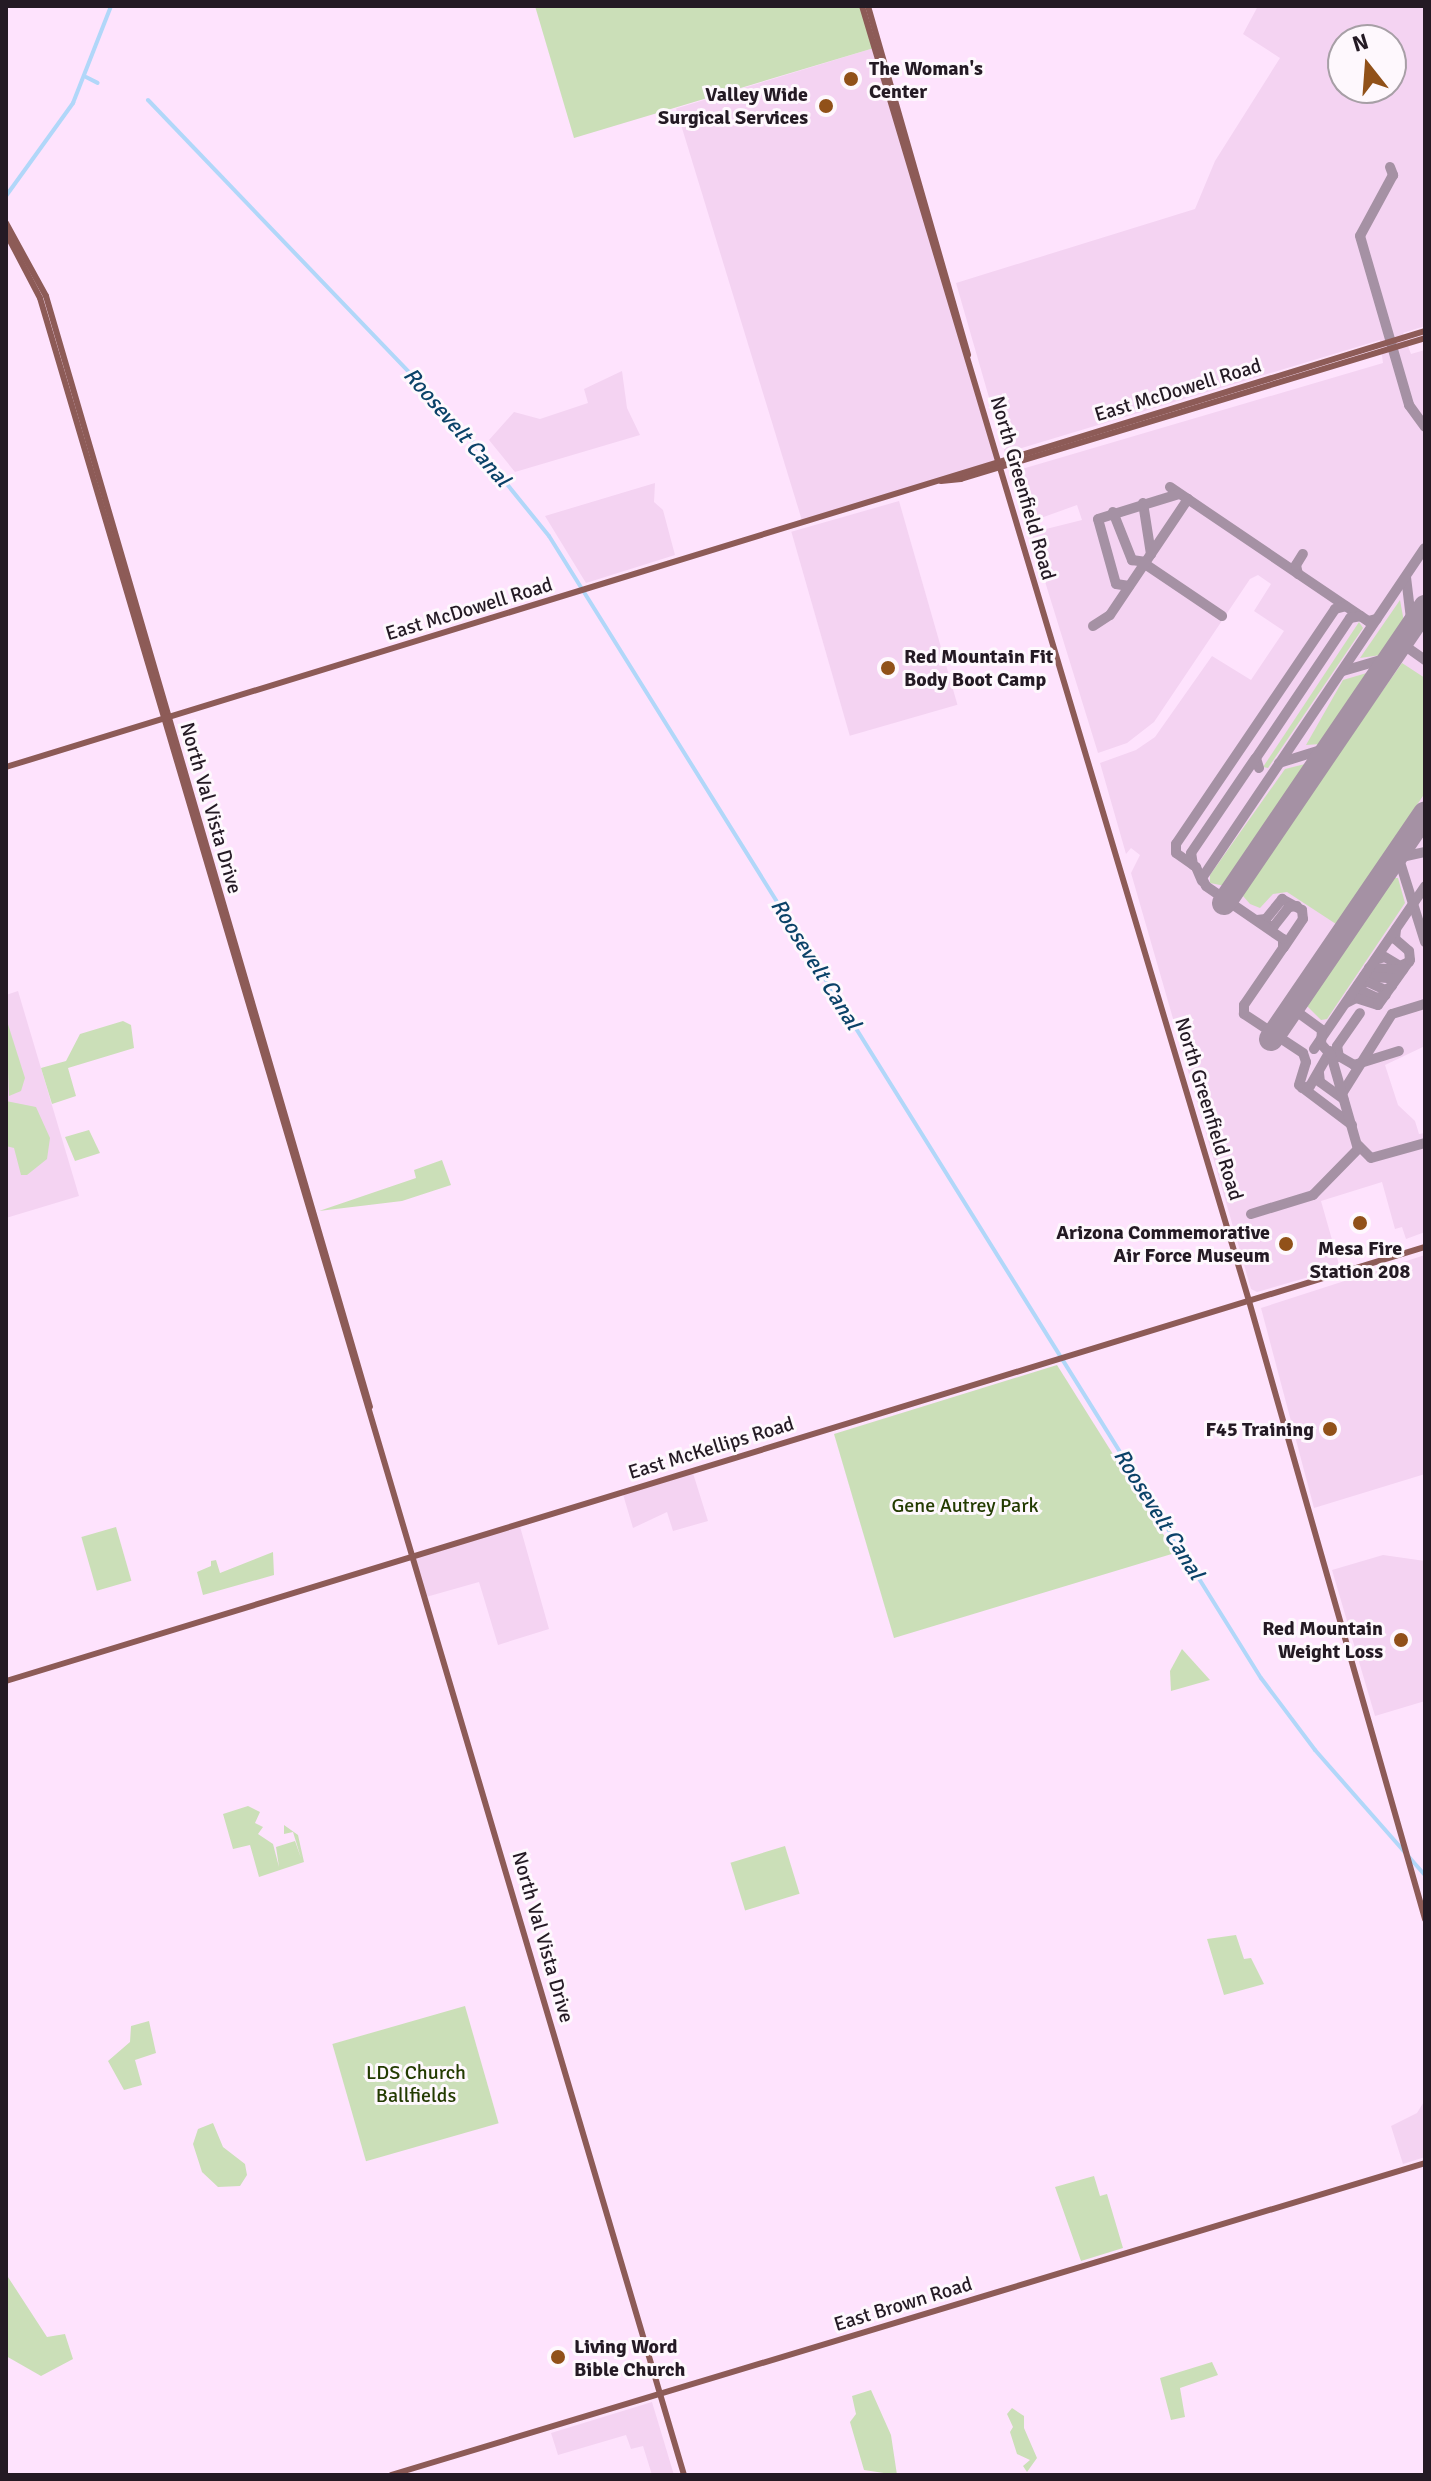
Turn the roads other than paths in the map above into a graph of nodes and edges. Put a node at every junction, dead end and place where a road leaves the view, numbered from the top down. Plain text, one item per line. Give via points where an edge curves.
1 (862, 6) edge
2 (868, 6) edge
3 (918, 198) junction
4 (6, 223) edge
5 (933, 230) junction
6 (6, 233) edge
7 (1425, 331) edge
8 (1425, 338) edge
9 (968, 355) junction
10 (1158, 416) junction
11 (1000, 464) junction
12 (164, 718) junction
13 (6, 767) edge
14 (1425, 1247) edge
15 (1249, 1301) junction
16 (414, 1554) junction
17 (6, 1681) edge
18 (1425, 1919) edge
19 (1425, 2163) edge
20 (659, 2393) junction
21 (391, 2475) edge
22 (684, 2475) edge

1 - 3 main road, North Greenfield Road
2 - 5 main road, North Greenfield Road
3 - 5 main road
3 - 9 main road, North Greenfield Road
4 - 12 main road, North Val Vista Drive via 46,296
5 - 9 main road, North Greenfield Road
6 - 12 main road, North Val Vista Drive via 40,298
7 - 10 main road, East McDowell Road
8 - 10 main road, East McDowell Road
9 - 11 main road, North Greenfield Road
10 - 11 main road, East McDowell Road
11 - 12 main road, East McDowell Road
11 - 15 main road, North Greenfield Road
12 - 13 main road, East McDowell Road
12 - 16 main road, North Val Vista Drive
14 - 15 main road, East McKellips Road
15 - 16 main road, East McKellips Road
15 - 18 main road, North Greenfield Road
16 - 17 main road, East McKellips Road
16 - 20 main road, North Val Vista Drive
19 - 20 main road, East Brown Road
20 - 21 main road, East Brown Road
20 - 22 main road, North Val Vista Drive

